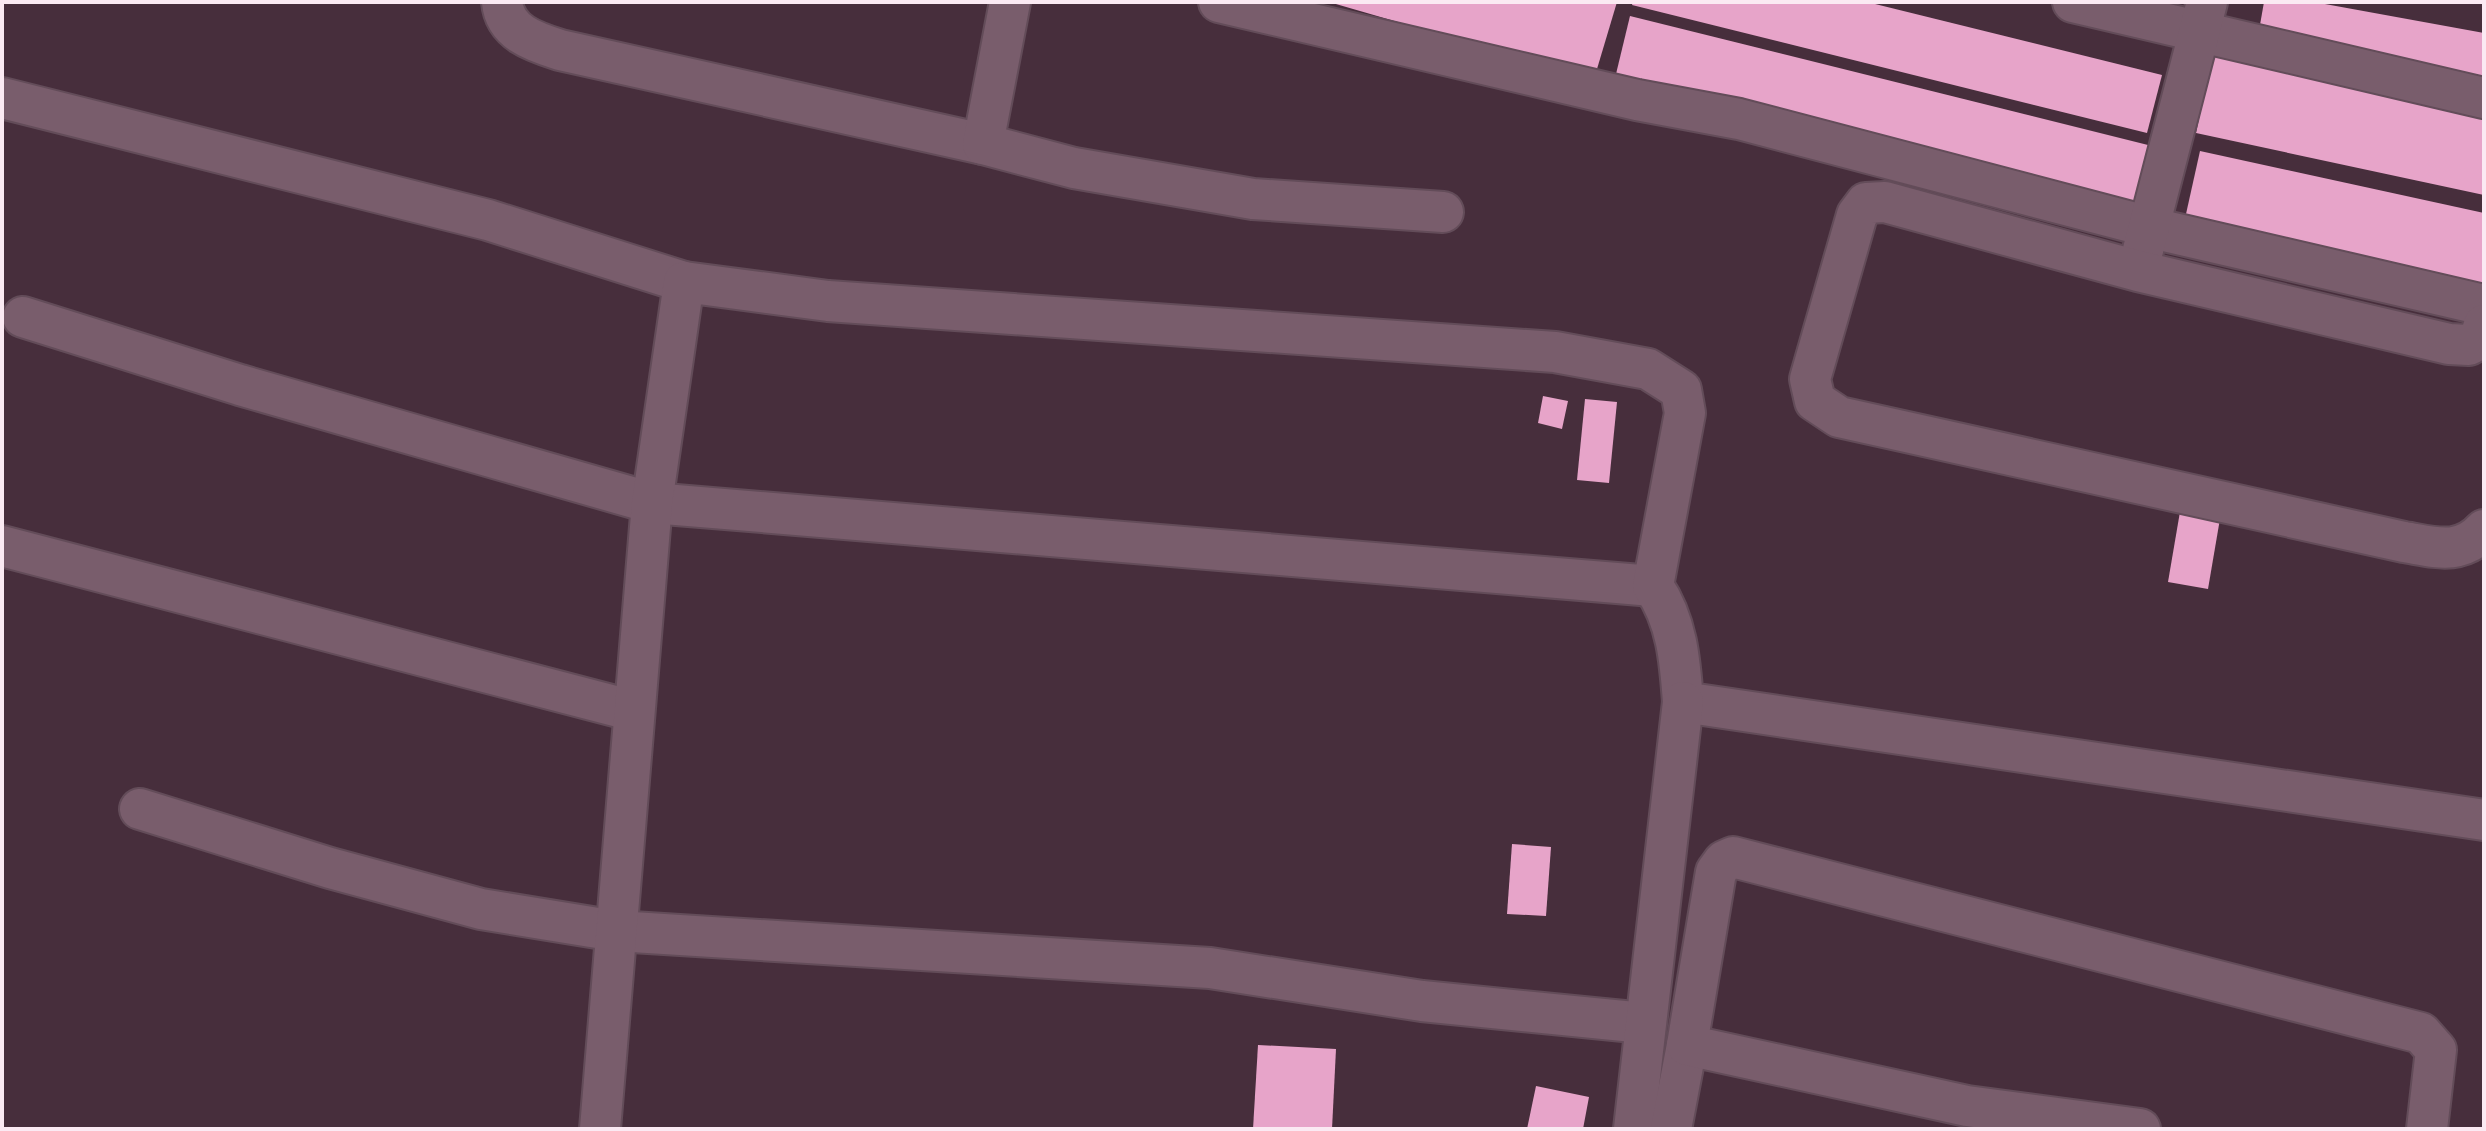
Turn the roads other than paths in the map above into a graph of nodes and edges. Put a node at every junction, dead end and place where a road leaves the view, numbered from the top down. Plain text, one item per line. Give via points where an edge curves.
1 (502, 2) edge
2 (1010, 2) edge
3 (1219, 2) edge
4 (2073, 2) edge
5 (2203, 17) edge
6 (2, 98) edge
7 (2484, 98) edge
8 (983, 144) junction
9 (1443, 212) dead end
10 (2149, 226) junction
11 (2138, 271) junction
12 (684, 282) junction
13 (2484, 305) edge
14 (23, 317) dead end
15 (2484, 325) edge
16 (652, 503) junction
17 (2484, 530) edge
18 (2, 546) edge
19 (1653, 586) junction
20 (1683, 702) junction
21 (634, 711) junction
22 (140, 809) dead end
23 (2484, 820) edge
24 (616, 931) junction
25 (1644, 1023) junction
26 (1687, 1045) junction
27 (600, 1129) edge
28 (1634, 1129) edge
29 (1671, 1129) edge
30 (2140, 1129) edge
31 (2427, 1129) edge

1 - 8 street via 512,28 560,50
2 - 8 street
3 - 10 street via 1739,119
4 - 5 street
5 - 7 street
5 - 10 street
6 - 12 street via 488,220
8 - 9 street via 1074,168 1253,199
10 - 11 street
10 - 13 street
11 - 15 street via 2449,344 2469,345 2480,338
11 - 17 street via 1885,202 1866,203 1846,248 1810,379 1815,401 1839,417 2404,542 2449,550 2472,544
12 - 16 street
12 - 19 street via 828,301 1555,352 1648,369 1681,390 1685,413
14 - 16 street
16 - 19 street
16 - 21 street
18 - 21 street
19 - 20 street via 1669,609
20 - 23 street
20 - 25 street
21 - 24 street
22 - 24 street via 481,909
24 - 25 street via 1210,968 1422,1001
24 - 27 street
25 - 28 street
26 - 29 street
26 - 30 street via 1967,1106
26 - 31 street via 1716,872 1733,857 2421,1033 2436,1050

